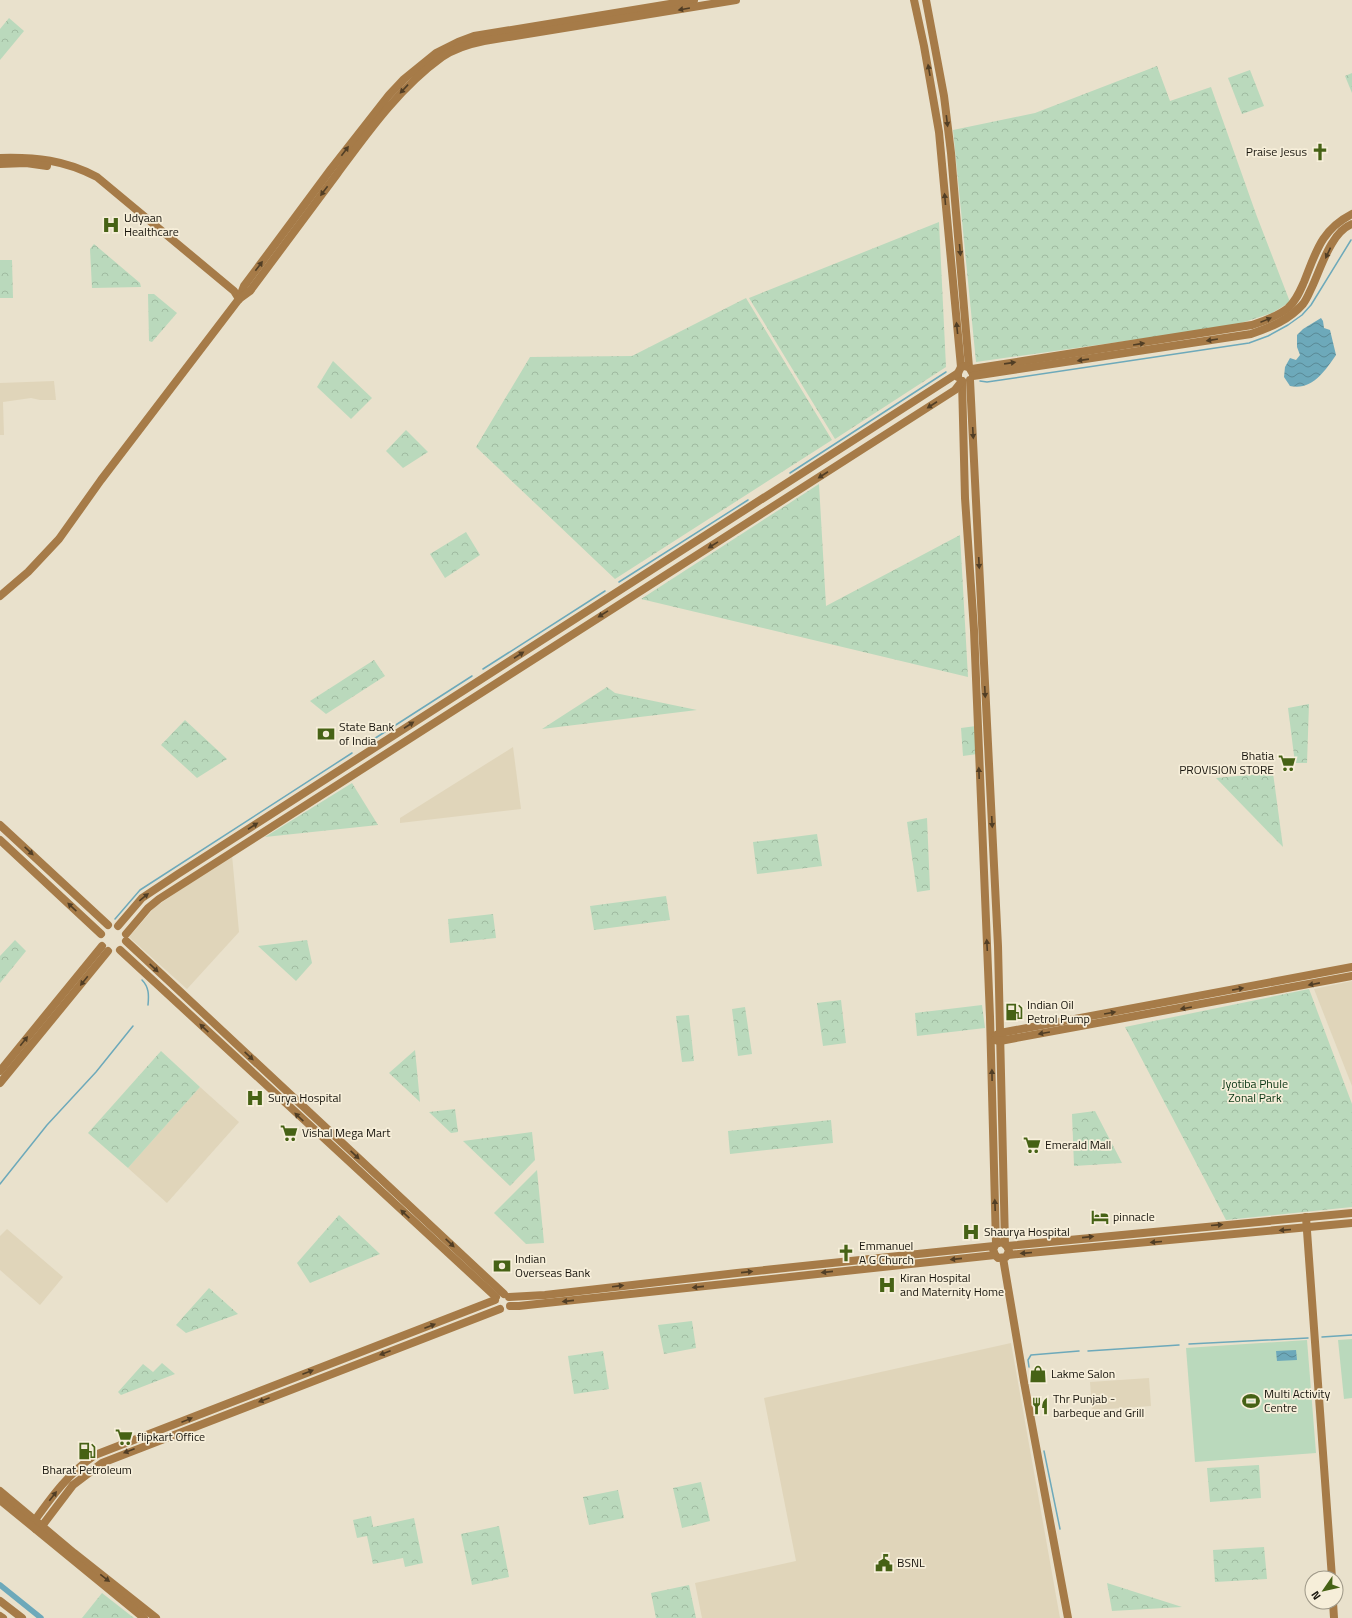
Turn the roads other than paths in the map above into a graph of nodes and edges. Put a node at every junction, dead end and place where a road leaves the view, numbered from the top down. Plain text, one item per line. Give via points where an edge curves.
1 (694, 0) edge
2 (736, 0) edge
3 (914, 0) edge
4 (926, 0) edge
5 (568, 24) junction
6 (0, 158) edge
7 (0, 164) edge
8 (1352, 214) edge
9 (1352, 224) edge
10 (239, 299) junction
11 (959, 370) junction
12 (968, 376) junction
13 (0, 596) edge
14 (0, 825) edge
15 (0, 840) edge
16 (108, 926) junction
17 (118, 926) junction
18 (100, 934) junction
19 (126, 937) junction
20 (105, 948) junction
21 (120, 950) junction
22 (1352, 967) edge
23 (1352, 976) edge
24 (1062, 1026) junction
25 (1000, 1037) junction
26 (991, 1038) junction
27 (0, 1071) edge
28 (0, 1083) edge
29 (1352, 1213) edge
30 (1306, 1217) junction
31 (1352, 1223) edge
32 (1307, 1228) junction
33 (995, 1245) junction
34 (1006, 1245) junction
35 (995, 1255) junction
36 (1005, 1256) junction
37 (501, 1297) junction
38 (510, 1306) junction
39 (500, 1309) junction
40 (0, 1491) edge
41 (0, 1500) edge
42 (37, 1525) junction
43 (1331, 1570) edge
44 (0, 1601) edge
45 (0, 1616) edge
46 (3, 1618) edge
47 (22, 1618) edge
48 (144, 1618) edge
49 (156, 1618) edge
50 (1068, 1618) edge

1 - 5 street
2 -> 5 street
11 -> 3 street via 939,132
4 -> 12 street via 944,96 951,153
5 - 10 street via 474,36 436,53 404,79 331,169 244,286
6 - 10 street via 27,157 60,162 97,177 234,291
7 - 10 street via 56,166 86,176
12 -> 8 street via 1252,326 1274,317 1289,308 1297,296 1322,240 1332,226
9 -> 12 street via 1336,235 1305,302 1294,313 1275,325 1251,334
10 - 13 street via 59,539 28,572
11 - 12 street via 964,366
11 - 12 street via 959,379
17 -> 11 street via 142,898 178,874
12 -> 19 street via 955,390 159,899 148,908
12 -> 25 street via 998,946
26 -> 12 street via 974,630 965,498
14 -> 16 street
18 -> 15 street
16 - 17 street
16 - 18 street
17 - 19 street via 123,929
18 - 20 street
19 - 21 street via 125,944
19 -> 37 street
20 - 21 street via 113,952
27 -> 20 street
20 -> 28 street
37 -> 21 street
24 -> 22 street
23 -> 24 street
24 - 25 street
25 - 26 street
25 - 34 street
33 -> 26 street
29 - 30 street
30 - 32 street
34 -> 30 street
31 - 32 street
32 -> 36 street
32 - 43 street
33 - 34 street via 1002,1242
33 - 35 street
37 -> 33 street via 545,1295
34 - 36 street via 1009,1250
35 - 36 street via 998,1258
35 -> 38 street
36 - 50 street via 1024,1382
37 - 38 street via 511,1300
37 - 39 street via 497,1306
42 -> 37 street via 68,1477 95,1455
38 - 39 street
39 -> 42 street via 102,1463 73,1485
40 - 42 street
41 - 42 street
42 - 48 street
42 -> 49 street
44 - 47 street
45 - 46 street

